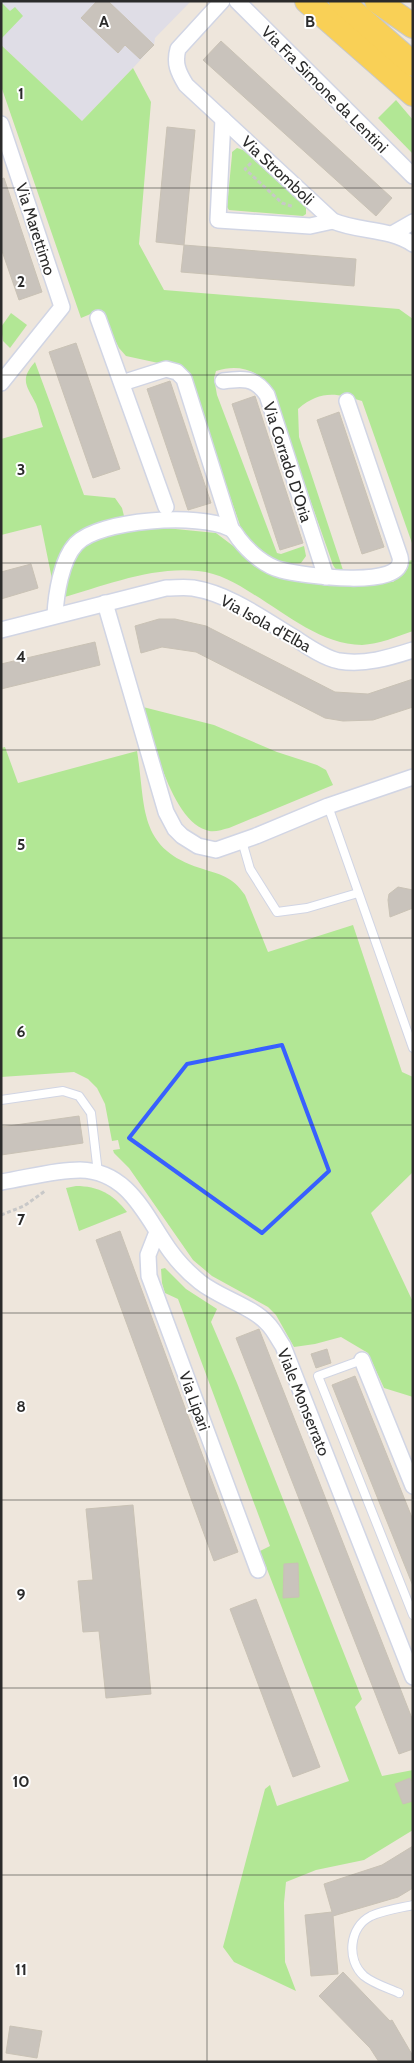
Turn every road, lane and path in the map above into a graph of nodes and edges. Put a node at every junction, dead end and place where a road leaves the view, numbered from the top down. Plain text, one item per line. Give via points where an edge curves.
1 (222, 1) edge
2 (237, 1) edge
3 (307, 1) edge
4 (341, 1) edge
5 (378, 1) edge
6 (413, 26) edge
7 (413, 64) edge
8 (413, 94) edge
9 (223, 119) junction
10 (1, 124) edge
11 (245, 169) dead end
12 (413, 176) edge
13 (282, 203) dead end
14 (333, 221) junction
15 (413, 222) edge
16 (392, 234) junction
17 (413, 244) edge
18 (98, 318) dead end
19 (3, 374) edge
20 (223, 381) dead end
21 (122, 383) junction
22 (347, 401) dead end
23 (166, 507) dead end
24 (231, 528) junction
25 (326, 577) junction
26 (105, 603) junction
27 (55, 616) junction
28 (1, 630) edge
29 (413, 650) edge
30 (413, 777) edge
31 (328, 806) junction
32 (242, 841) junction
33 (358, 893) junction
34 (413, 1048) edge
35 (1, 1100) edge
36 (98, 1173) junction
37 (1, 1182) edge
38 (45, 1191) dead end
39 (1, 1215) edge
40 (157, 1232) junction
41 (362, 1360) joint
42 (413, 1486) edge
43 (258, 1570) dead end
44 (413, 1615) edge
45 (413, 1677) edge
46 (413, 1904) edge
47 (399, 1993) dead end

1 - 9 street, Via Stromboli via 178,49 175,58 177,71 186,85
2 - 12 street, Via Fra Simone da Lentini
3 - 8 main road
4 - 7 main road
5 - 6 main road
9 - 14 street, Via Stromboli
9 - 14 street, Via Stromboli via 218,220 310,226
10 - 19 street, Via Marettimo via 62,307
11 - 13 path
14 - 16 street, Via Stromboli via 347,227
15 - 16 street
16 - 17 street, Via Stromboli
18 - 21 street
20 - 25 street, Via Corrado D'Oria via 250,380 267,395
21 - 23 street
21 - 24 street via 166,369 177,372 184,379
22 - 25 street via 401,561 396,572 387,576
24 - 25 street via 253,554 270,566
24 - 27 street via 198,522 154,520 113,526 86,536 67,555
26 - 27 street, Via Isola d'Elba
26 - 29 street, Via Isola d'Elba via 166,588 193,588 244,608 336,660 362,663
26 - 32 street via 170,821 182,836 206,849 216,850
27 - 28 street, Via Isola d'Elba
30 - 31 street
31 - 32 street
31 - 33 lane
32 - 33 lane via 250,869 277,912 307,908
33 - 34 lane
35 - 36 lane via 63,1091 79,1096 91,1112
36 - 37 street, Viale Monserrato via 78,1170
36 - 40 street, Viale Monserrato via 124,1186 140,1204
38 - 39 path via 24,1206
40 - 43 street, Via Lipari via 148,1255 149,1276
40 - 45 street, Viale Monserrato via 200,1282 268,1324 283,1346
41 - 42 street
41 - 44 lane via 318,1376
46 - 47 lane via 372,1916 358,1928 352,1944 354,1962 365,1976

